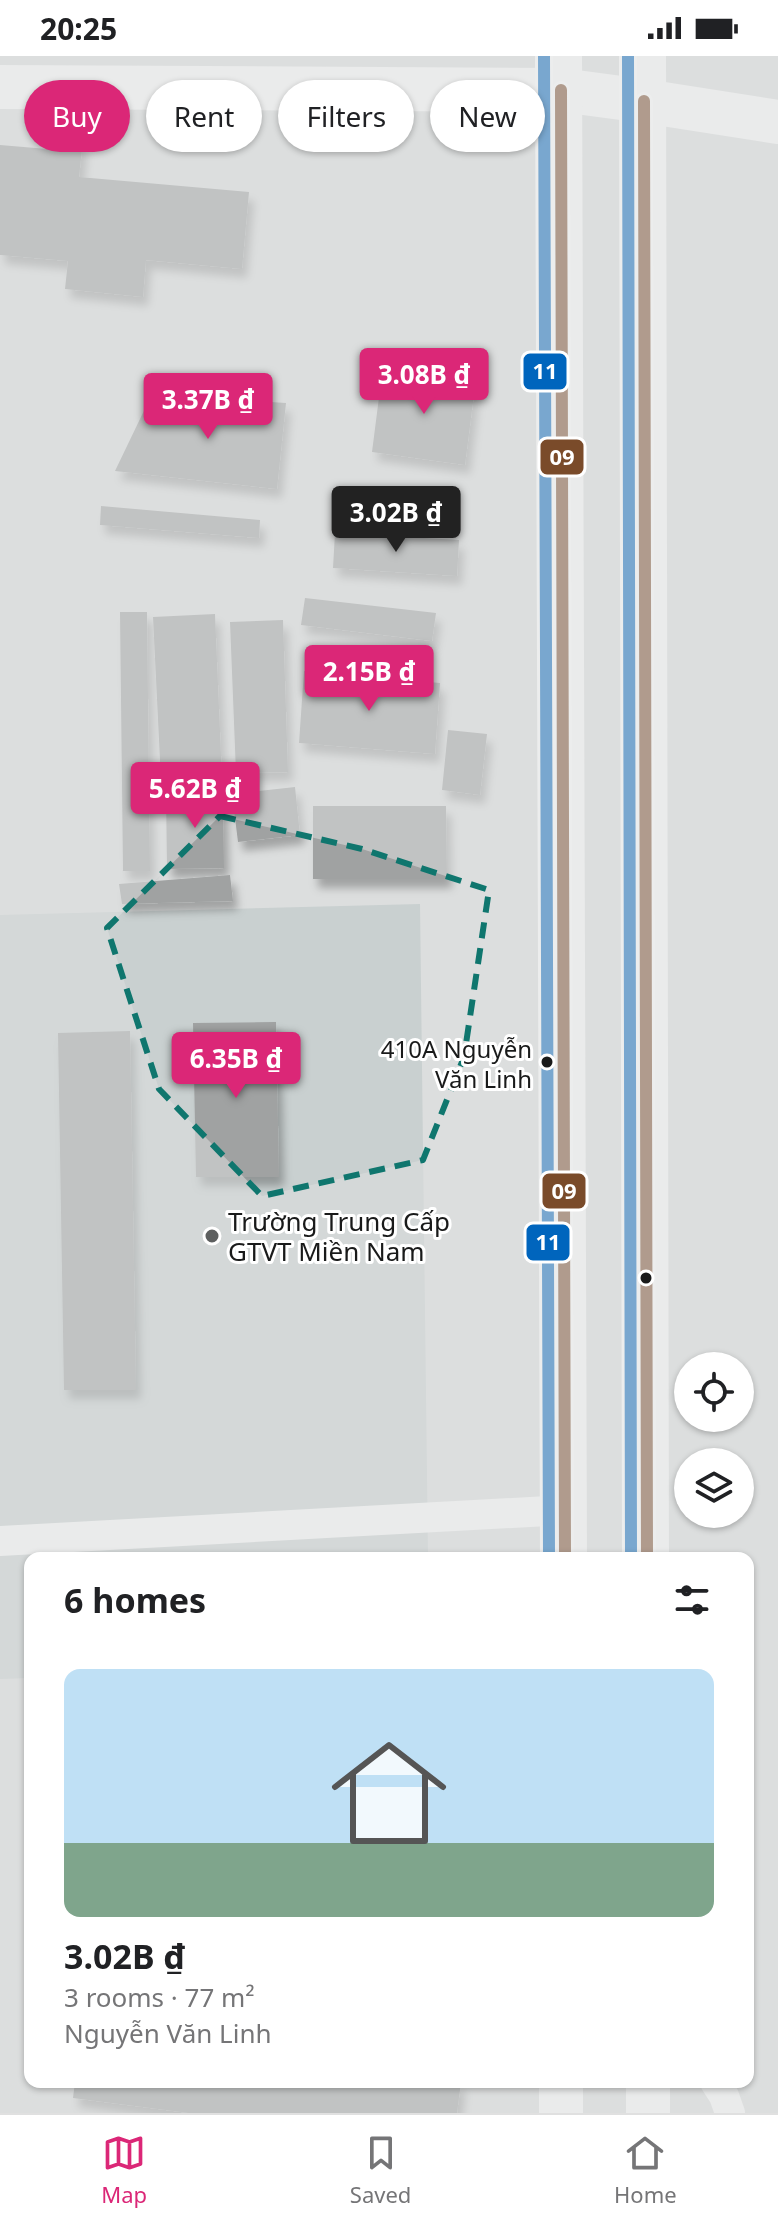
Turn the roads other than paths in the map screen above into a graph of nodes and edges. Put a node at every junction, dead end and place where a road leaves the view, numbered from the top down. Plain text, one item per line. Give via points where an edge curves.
1 (644, 56) edge
2 (560, 73) edge
3 (0, 87) edge
4 (644, 101) junction
5 (778, 122) edge
6 (566, 1510) junction
7 (0, 1541) edge
8 (565, 1552) edge
9 (647, 1552) edge
10 (561, 2088) edge
11 (648, 2088) edge
12 (719, 2088) edge
13 (561, 2113) edge
14 (648, 2113) edge
15 (730, 2113) edge

1 - 4 main road
2 - 3 main road
2 - 4 main road
2 - 6 main road
4 - 5 main road
4 - 9 main road
6 - 7 lane
6 - 8 main road
10 - 13 main road
11 - 14 main road
12 - 15 lane

